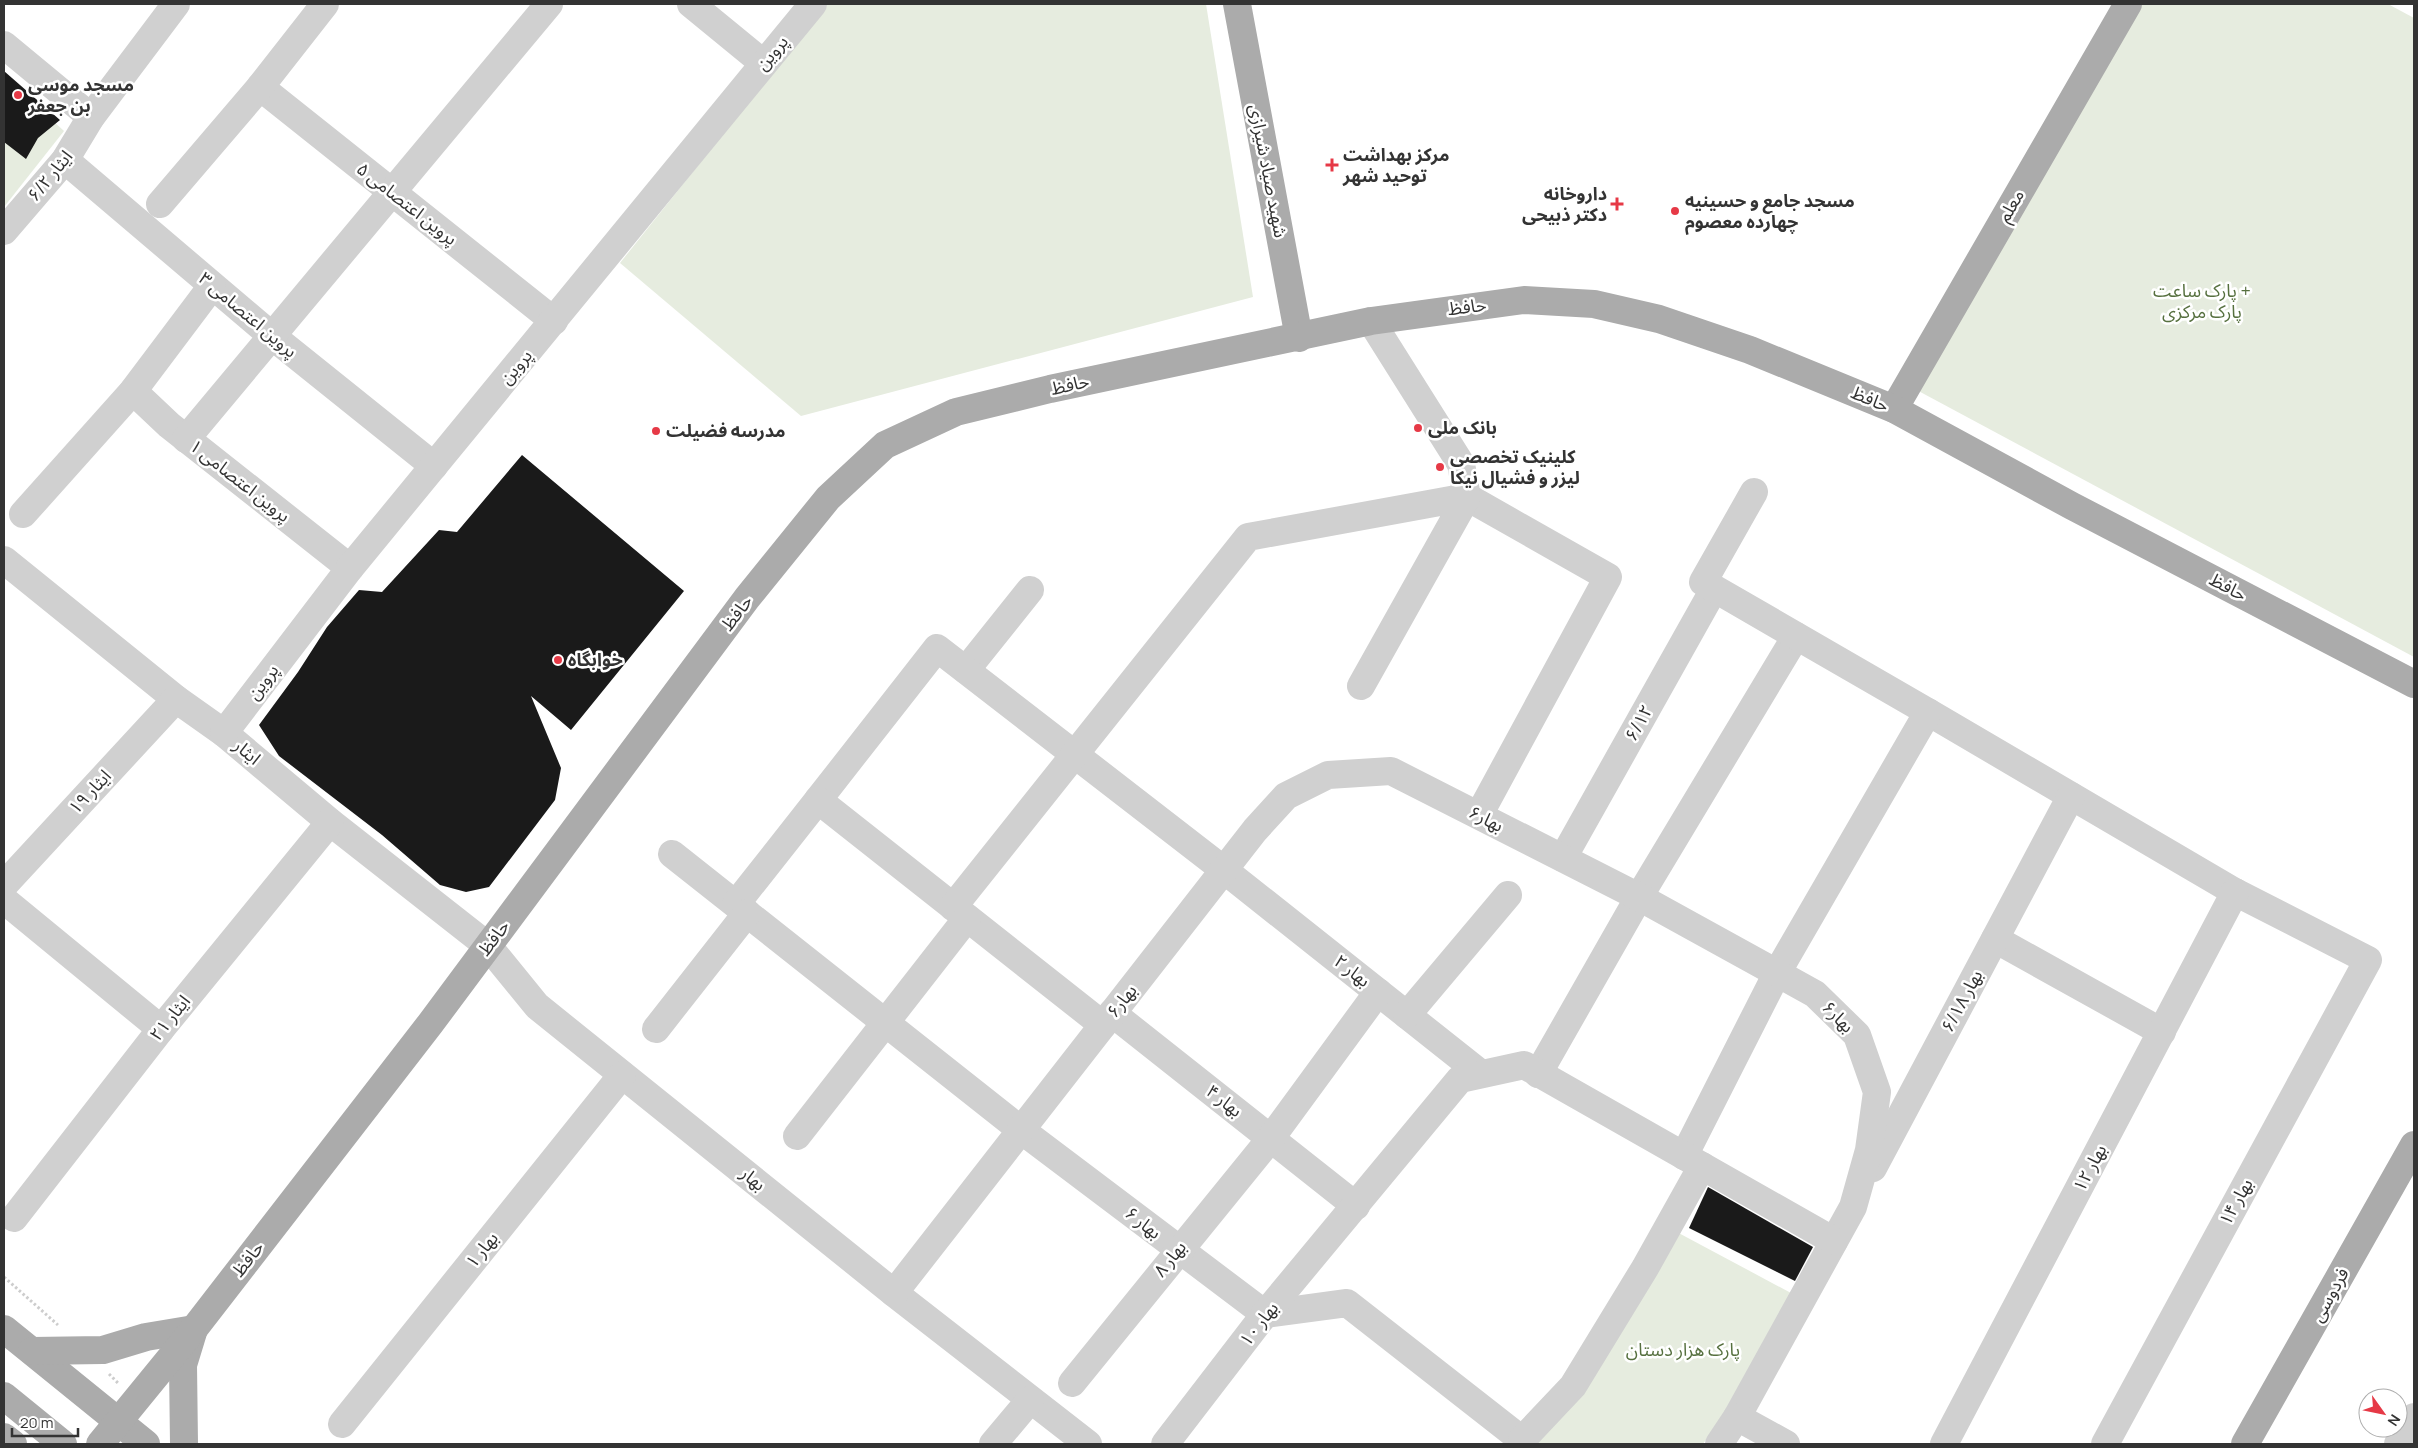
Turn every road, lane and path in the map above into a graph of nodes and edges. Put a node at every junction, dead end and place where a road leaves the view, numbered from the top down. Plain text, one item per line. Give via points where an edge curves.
1 (176, 4) edge
2 (325, 4) edge
3 (549, 4) edge
4 (690, 4) edge
5 (813, 4) edge
6 (1237, 4) edge
7 (2128, 4) edge
8 (4, 45) edge
9 (763, 63) junction
10 (260, 87) junction
11 (91, 117) junction
12 (65, 160) junction
13 (392, 192) junction
14 (160, 204) dead end
15 (4, 232) edge
16 (212, 286) junction
17 (554, 320) junction
18 (1371, 321) junction
19 (272, 336) junction
20 (1299, 338) junction
21 (133, 391) junction
22 (1894, 409) junction
23 (186, 439) junction
24 (434, 466) junction
25 (1754, 492) dead end
26 (1467, 497) junction
27 (23, 514) dead end
28 (5, 564) edge
29 (350, 568) junction
30 (1714, 589) junction
31 (1030, 590) dead end
32 (1796, 636) junction
33 (966, 670) junction
34 (2414, 684) edge
35 (1361, 686) dead end
36 (176, 699) junction
37 (1928, 712) junction
38 (224, 733) junction
39 (1074, 754) junction
40 (2071, 796) junction
41 (818, 800) junction
42 (1479, 815) junction
43 (330, 822) junction
44 (672, 854) dead end
45 (1563, 858) junction
46 (1224, 870) junction
47 (4, 885) edge
48 (2236, 892) junction
49 (1508, 896) dead end
50 (1639, 896) junction
51 (4, 900) edge
52 (742, 908) junction
53 (960, 913) junction
54 (1995, 939) junction
55 (488, 946) junction
56 (1777, 973) junction
57 (1378, 992) junction
58 (1407, 1015) junction
59 (1108, 1019) junction
60 (886, 1022) junction
61 (656, 1028) dead end
62 (161, 1029) junction
63 (2162, 1032) junction
64 (1480, 1073) junction
65 (1538, 1074) junction
66 (622, 1075) junction
67 (1021, 1130) junction
68 (797, 1136) dead end
69 (1271, 1138) junction
70 (2414, 1145) edge
71 (1693, 1161) junction
72 (1356, 1206) junction
73 (1853, 1207) junction
74 (14, 1218) dead end
75 (1834, 1241) junction
76 (1178, 1250) junction
77 (4, 1277) edge
78 (894, 1293) junction
79 (25, 1295) dead end
80 (1265, 1314) junction
81 (4, 1329) edge
82 (194, 1329) junction
83 (32, 1351) junction
84 (1072, 1383) dead end
85 (4, 1396) edge
86 (1030, 1400) junction
87 (1737, 1417) junction
88 (2414, 1417) edge
89 (117, 1422) junction
90 (342, 1424) dead end
91 (4, 1436) edge
92 (1520, 1442) edge
93 (13, 1444) edge
94 (63, 1444) edge
95 (100, 1444) edge
96 (146, 1444) edge
97 (184, 1444) edge
98 (993, 1444) edge
99 (1088, 1444) edge
100 (1165, 1444) edge
101 (1719, 1444) edge
102 (1786, 1444) edge
103 (1944, 1444) edge
104 (2105, 1444) edge
105 (2245, 1444) edge
106 (2398, 1444) edge

1 - 11 street, ایثار ۶/۲
2 - 10 street
3 - 13 street
4 - 9 street
5 - 9 street, پروین
6 - 20 main road, شهید صیاد شیرازی
7 - 22 main road, معلم
8 - 11 street
9 - 17 street, پروین
10 - 13 street, پروین اعتصامی ۵
10 - 14 street
11 - 12 street, ایثار ۶/۲
12 - 15 street, ایثار ۶/۲
12 - 16 street, پروین اعتصامی ۳
13 - 17 street, پروین اعتصامی ۵
13 - 19 street
16 - 19 street, پروین اعتصامی ۳
16 - 21 street
17 - 24 street, پروین
18 - 20 main road, حافظ
18 - 22 main road, حافظ via 1524,300 1594,304 1659,318 1750,350
18 - 26 street via 1461,464
19 - 23 street
19 - 24 street, پروین اعتصامی ۳
20 - 55 main road, حافظ via 1050,389 956,412 885,445 828,498 754,590
21 - 23 street, پروین اعتصامی ۱
21 - 27 street
22 - 34 main road, حافظ
23 - 29 street, پروین اعتصامی ۱
24 - 29 street, پروین
25 - 30 street via 1703,582
26 - 35 street
26 - 39 street via 1248,537
26 - 42 street via 1608,577
28 - 36 street, ایثار
29 - 38 street, پروین
30 - 32 street
30 - 45 street, ۶/۱۲
31 - 33 street
32 - 37 street
32 - 50 street
33 - 39 street, بهار ۲
33 - 41 street, بهار ۲ via 937,648
36 - 38 street, ایثار
36 - 47 street, ایثار ۱۹
37 - 40 street
37 - 56 street
38 - 43 street, ایثار
39 - 46 street, بهار ۲
39 - 53 street
40 - 48 street
40 - 54 street, بهار ۶/۱۸
41 - 52 street
41 - 53 street, بهار ۴
42 - 45 street, بهار۶
42 - 46 street, بهار۶ via 1391,771 1328,775 1286,796
43 - 55 street, ایثار
43 - 62 street, ایثار ۲۱
44 - 52 street, بهار ۶
45 - 50 street, بهار۶
46 - 57 street, بهار ۲
46 - 59 street, بهار۶
48 - 63 street, بهار ۱۲
48 - 104 street, بهار ۱۴ via 2368,960
49 - 58 street
50 - 56 street, بهار۶
50 - 65 street
51 - 62 street
52 - 60 street, بهار ۶
52 - 61 street
53 - 59 street, بهار ۴
53 - 60 street
54 - 63 street
54 - 73 street, بهار ۶/۱۸
55 - 66 street, بهار via 537,1006
55 - 82 main road, حافظ
56 - 71 street
56 - 73 street, بهار۶ via 1815,994 1857,1034 1877,1092 1869,1150
57 - 58 street, بهار ۲
57 - 69 street, بهار ۸
58 - 64 street, بهار ۲
59 - 67 street, بهار۶
59 - 69 street, بهار ۴
60 - 67 street, بهار ۶
60 - 68 street
62 - 74 street, ایثار ۲۱
63 - 103 street, بهار ۱۲
64 - 65 street, بهار ۱۰ via 1524,1065
64 - 72 street, بهار ۱۰ via 1460,1079
65 - 71 street, بهار ۱۰
66 - 78 street, بهار
66 - 90 street, بهار ۱
67 - 76 street, بهار ۶
67 - 78 street, بهار۶
69 - 72 street, بهار ۴
69 - 76 street, بهار ۸
70 - 105 main road, فردوسی
71 - 75 street, بهار ۱۰
71 - 92 street via 1645,1268 1573,1386
72 - 80 street, بهار ۱۰
73 - 75 street, بهار۶
75 - 87 street, بهار۶
76 - 80 street, بهار ۶
76 - 84 street, بهار ۸
77 - 79 path
78 - 86 street, بهار
80 - 92 street via 1347,1303
80 - 100 street, بهار ۱۰
81 - 83 main road
82 - 83 main road via 146,1337 103,1350
82 - 89 main road, حافظ
82 - 97 main road via 183,1365
83 - 89 main road
85 - 94 main road
86 - 98 street
86 - 99 street, بهار
87 - 101 street
87 - 102 street
88 - 106 street
89 - 95 main road, حافظ
89 - 96 main road
91 - 93 main road

